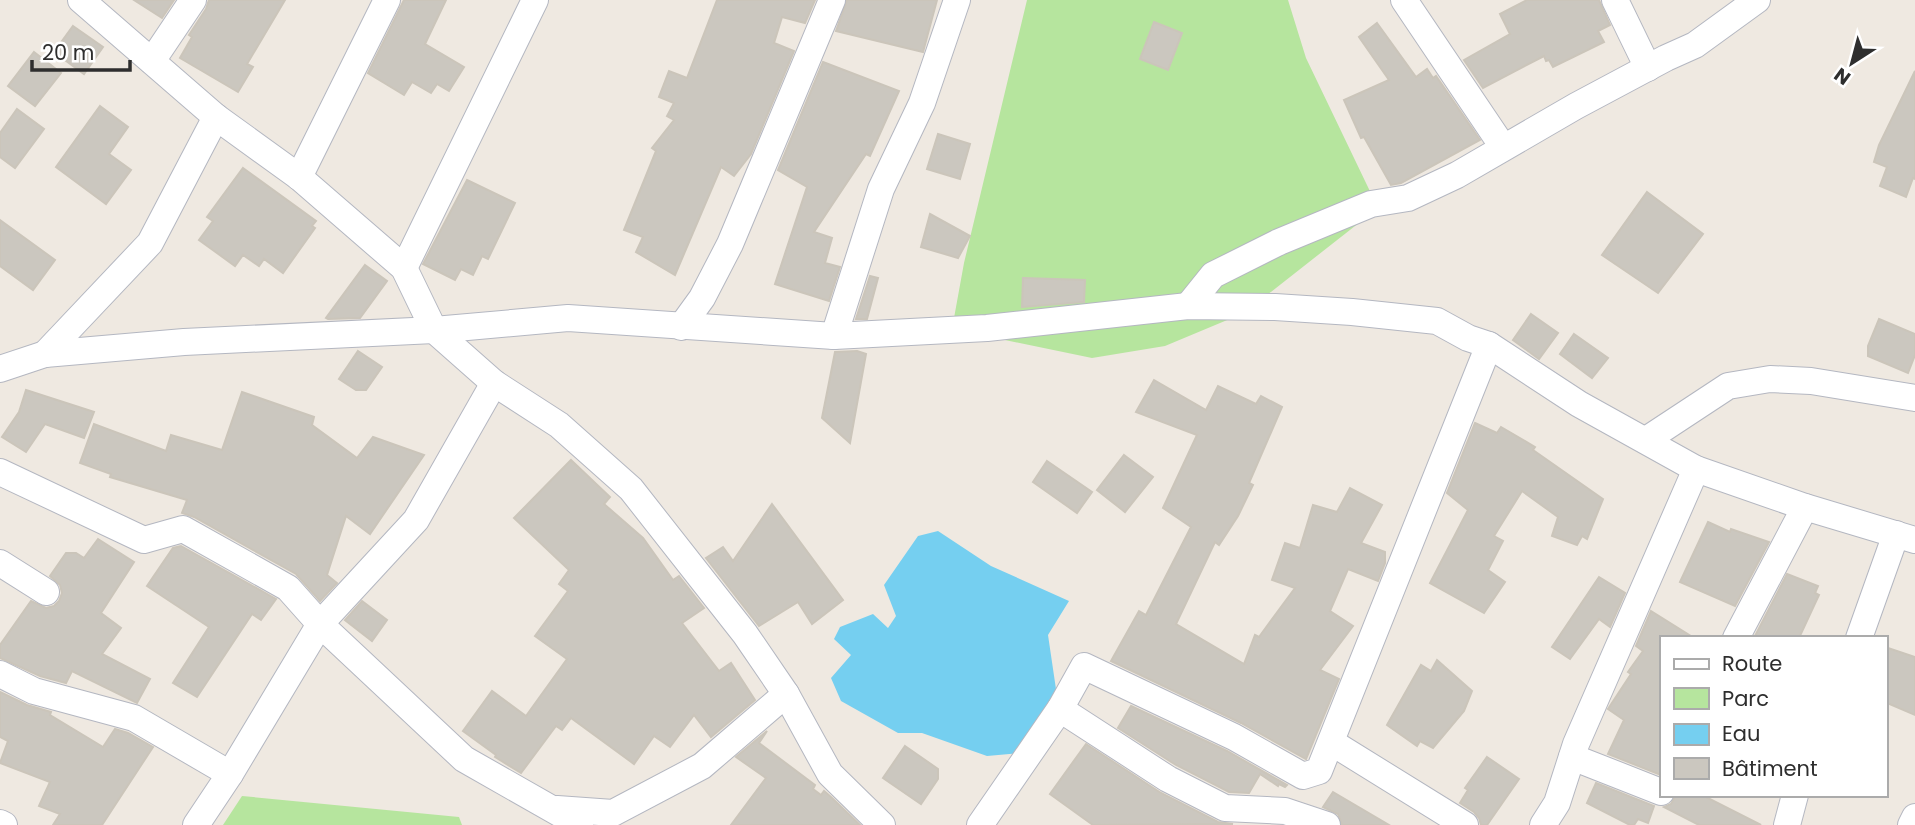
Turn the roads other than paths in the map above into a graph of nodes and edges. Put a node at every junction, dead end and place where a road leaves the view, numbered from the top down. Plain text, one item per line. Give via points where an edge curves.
1 (81, 0) edge
2 (193, 0) edge
3 (387, 0) edge
4 (535, 0) edge
5 (832, 0) edge
6 (957, 0) edge
7 (1404, 0) edge
8 (1615, 0) edge
9 (1756, 0) edge
10 (152, 61) junction
11 (1648, 68) junction
12 (216, 117) junction
13 (1503, 147) junction
14 (299, 177) junction
15 (404, 268) junction
16 (1188, 306) junction
17 (681, 327) junction
18 (434, 330) junction
19 (834, 336) junction
20 (1489, 345) junction
21 (45, 354) junction
22 (0, 369) edge
23 (494, 383) junction
24 (1915, 398) edge
25 (1646, 440) junction
26 (1696, 469) junction
27 (0, 472) edge
28 (1805, 506) junction
29 (1906, 537) edge
30 (0, 563) edge
31 (46, 592) dead end
32 (320, 624) junction
33 (1738, 636) edge
34 (1860, 636) edge
35 (0, 674) edge
36 (786, 694) junction
37 (1060, 709) junction
38 (1331, 742) junction
39 (1572, 757) junction
40 (230, 775) junction
41 (1303, 776) junction
42 (1660, 792) edge
43 (1794, 797) edge
44 (551, 808) junction
45 (1284, 811) junction
46 (1915, 817) edge
47 (196, 825) edge
48 (580, 825) edge
49 (882, 825) edge
50 (980, 825) edge
51 (1327, 825) edge
52 (1464, 825) edge
53 (1543, 825) edge
54 (1787, 825) edge
55 (1911, 825) edge

1 - 10 street
2 - 10 street
3 - 14 street
4 - 15 street
5 - 17 street via 730,244
6 - 19 street via 922,103 881,189
7 - 13 street
8 - 11 street
9 - 11 street via 1695,45
10 - 12 street
11 - 13 street
12 - 14 street
12 - 21 street via 150,243
13 - 16 street via 1408,198 1371,204 1213,275
14 - 15 street
15 - 18 street
16 - 19 street via 987,328
16 - 20 street via 1275,307 1437,321
17 - 18 street via 568,318
17 - 19 street
18 - 21 street
18 - 23 street
20 - 25 street via 1579,404
20 - 38 street
21 - 22 street
23 - 32 street via 416,520
23 - 36 street via 559,425 631,489
24 - 25 street via 1769,379 1728,386
25 - 26 street
26 - 28 street
26 - 39 street
27 - 32 street via 144,540 183,529 288,588
28 - 29 street
28 - 33 street
29 - 34 street
30 - 31 street
32 - 40 street
32 - 44 street via 464,758
35 - 40 street via 34,691 134,718
36 - 44 street via 702,766 613,813
36 - 49 street via 830,775
37 - 41 street via 1084,666 1234,737
37 - 45 street via 1168,779 1225,808
37 - 50 street
38 - 41 street via 1319,771
38 - 52 street
39 - 42 street
39 - 53 street via 1557,803
40 - 47 street
41 - 45 street
43 - 54 street
44 - 48 street
45 - 51 street
46 - 55 street

